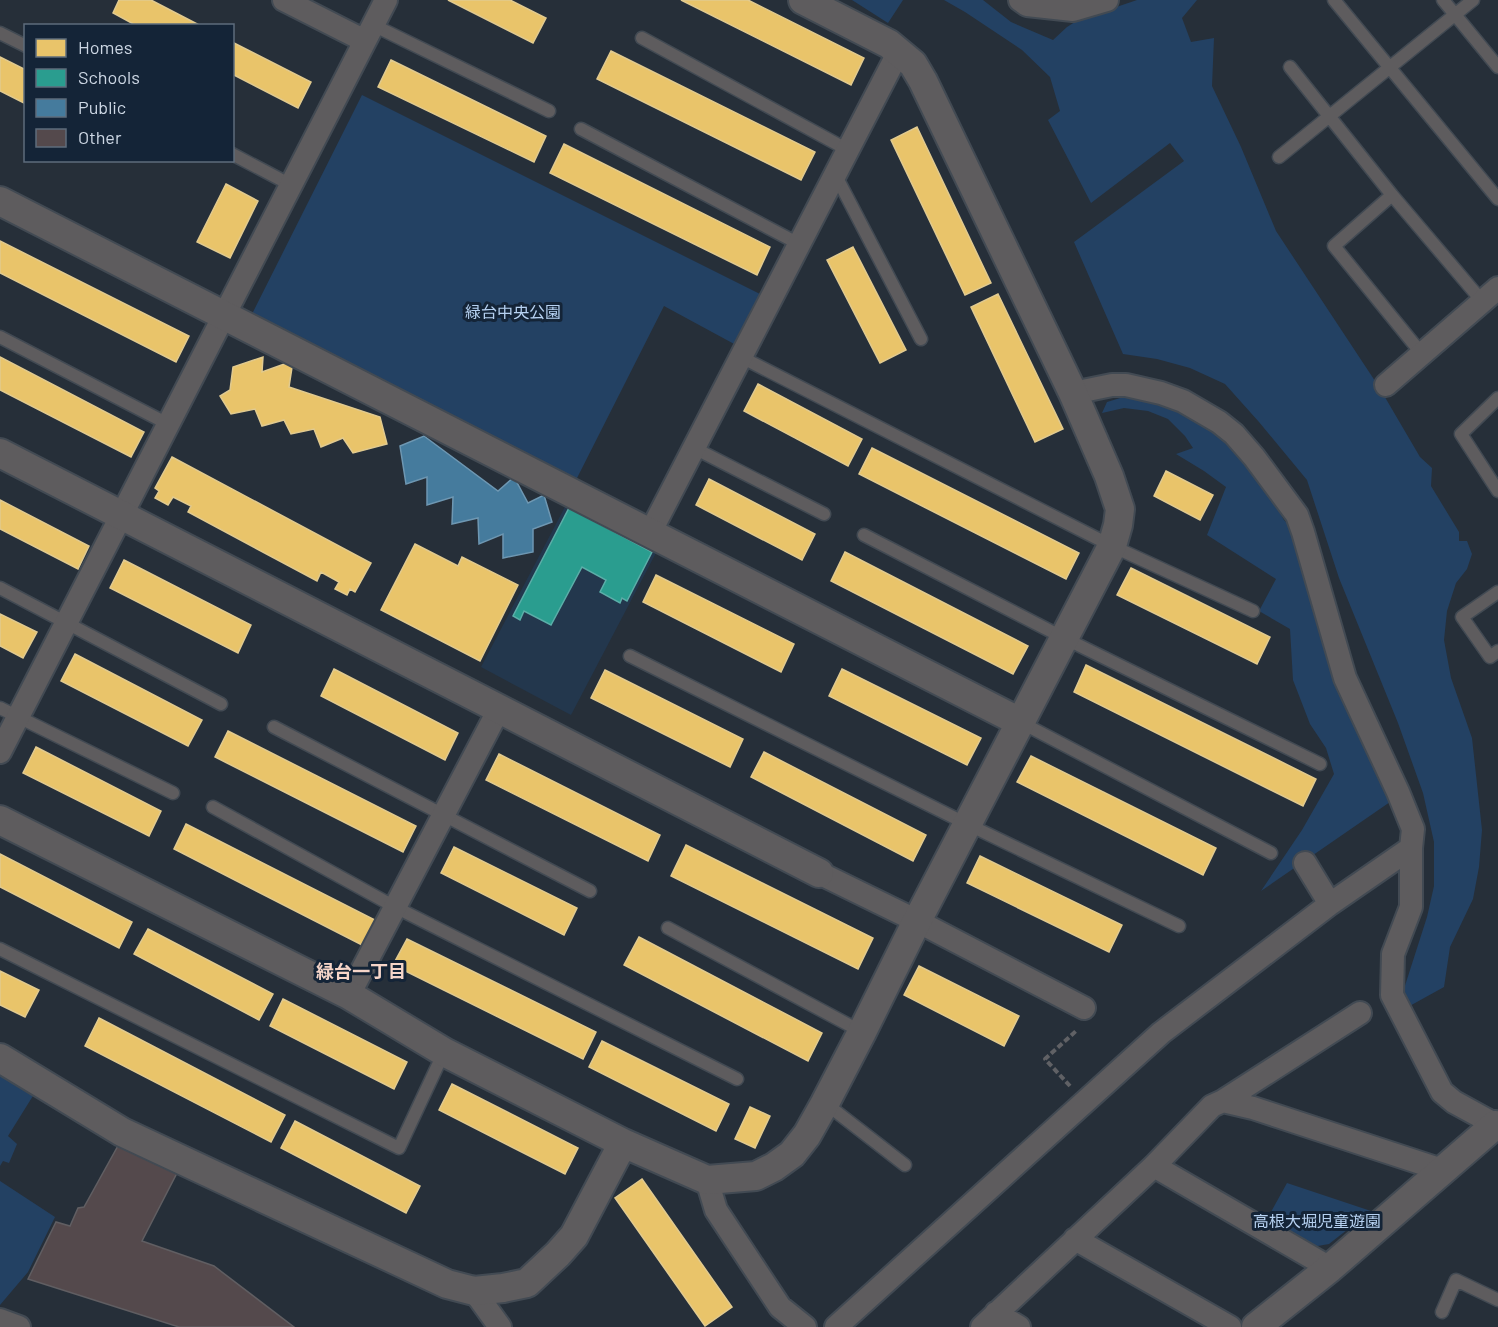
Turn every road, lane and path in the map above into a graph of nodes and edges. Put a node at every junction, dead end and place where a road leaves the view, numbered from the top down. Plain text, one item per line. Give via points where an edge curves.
1 (284, 0) edge
2 (386, 0) edge
3 (803, 0) edge
4 (1020, 0) edge
5 (1107, 0) edge
6 (1334, 0) edge
7 (1443, 0) edge
8 (1473, 0) edge
9 (1455, 15) junction
10 (0, 33) edge
11 (369, 33) junction
12 (642, 38) dead end
13 (24, 45) edge
14 (899, 51) junction
15 (1389, 67) junction
16 (1498, 67) edge
17 (1290, 68) dead end
18 (549, 111) dead end
19 (1329, 116) junction
20 (581, 129) dead end
21 (848, 150) junction
22 (234, 155) edge
23 (1279, 157) dead end
24 (835, 174) junction
25 (291, 185) junction
26 (1392, 195) junction
27 (1498, 199) edge
28 (0, 201) edge
29 (799, 244) junction
30 (1490, 295) edge
31 (224, 315) junction
32 (0, 338) edge
33 (921, 339) dead end
34 (1422, 354) junction
35 (741, 357) junction
36 (1386, 385) dead end
37 (1073, 393) junction
38 (1498, 398) edge
39 (168, 424) junction
40 (694, 448) junction
41 (0, 453) edge
42 (1498, 491) edge
43 (824, 514) dead end
44 (122, 515) junction
45 (650, 533) junction
46 (864, 535) dead end
47 (1112, 546) junction
48 (0, 588) edge
49 (1498, 592) edge
50 (1252, 612) dead end
51 (66, 623) junction
52 (1064, 638) junction
53 (1498, 651) edge
54 (630, 656) dead end
55 (221, 704) dead end
56 (499, 709) junction
57 (9, 713) edge
58 (1020, 722) junction
59 (273, 727) dead end
60 (0, 752) edge
61 (1320, 764) dead end
62 (173, 793) dead end
63 (213, 807) dead end
64 (443, 816) junction
65 (0, 820) edge
66 (968, 824) junction
67 (1411, 848) junction
68 (1271, 853) dead end
69 (1305, 863) dead end
70 (819, 873) joint
71 (590, 891) dead end
72 (1330, 904) junction
73 (395, 908) junction
74 (917, 921) junction
75 (1179, 926) dead end
76 (668, 928) dead end
77 (0, 948) edge
78 (349, 995) junction
79 (1084, 1008) dead end
80 (1360, 1013) dead end
81 (1076, 1031) dead end
82 (862, 1032) junction
83 (444, 1052) junction
84 (0, 1058) edge
85 (737, 1079) dead end
86 (1223, 1101) junction
87 (1085, 1102) junction
88 (825, 1103) junction
89 (1497, 1125) edge
90 (623, 1143) junction
91 (905, 1165) dead end
92 (1154, 1166) junction
93 (1442, 1170) junction
94 (708, 1179) junction
95 (1075, 1239) junction
96 (1330, 1268) junction
97 (474, 1291) junction
98 (1498, 1300) edge
99 (1442, 1312) dead end
100 (0, 1320) edge
101 (989, 1320) edge
102 (19, 1327) edge
103 (500, 1327) edge
104 (806, 1327) edge
105 (836, 1327) edge
106 (1018, 1327) edge
107 (1230, 1327) edge
108 (1256, 1327) edge

1 - 11 street
2 - 11 street
3 - 14 street
4 - 5 street via 1028,5 1073,10
6 - 15 lane
7 - 9 lane
8 - 9 lane
9 - 15 lane
9 - 16 lane
10 - 13 lane
11 - 18 lane
11 - 25 street
12 - 21 lane
14 - 21 street
14 - 37 street via 923,81
15 - 19 lane
15 - 27 lane
17 - 19 lane
19 - 23 lane
19 - 26 lane
20 - 29 lane
21 - 24 street
22 - 25 lane
24 - 29 street
24 - 33 lane
25 - 31 street
26 - 30 lane
26 - 34 lane via 1334,246
28 - 31 street
29 - 35 street
30 - 34 street
31 - 39 street
31 - 45 street
32 - 39 lane
34 - 36 street
35 - 40 street
35 - 47 lane
37 - 47 street via 1120,509
37 - 67 street via 1126,385 1183,401 1234,434 1297,514 1344,678 1413,830
38 - 42 lane via 1461,434
39 - 44 street
40 - 43 lane
40 - 45 street
41 - 44 street
44 - 51 street
44 - 56 street
45 - 58 street
46 - 52 lane
47 - 50 lane
47 - 52 street
48 - 51 lane
49 - 53 lane via 1462,617 1490,657
51 - 55 lane
51 - 57 street
52 - 58 street
52 - 61 lane
54 - 66 lane
56 - 64 street
56 - 70 street
57 - 60 street
57 - 62 lane
58 - 66 street
58 - 68 lane
59 - 64 lane
63 - 73 lane
64 - 71 lane
64 - 73 street
65 - 78 street
66 - 74 street
66 - 75 lane
67 - 72 street
67 - 89 street via 1411,906 1394,954 1392,995 1442,1092
69 - 72 street
70 - 74 street
72 - 87 street via 1161,1033
73 - 78 street
73 - 85 lane
74 - 79 street
74 - 82 street
76 - 82 lane
77 - 83 lane via 399,1148
78 - 83 street
80 - 86 street
81 - 87 path via 1045,1059
82 - 88 street
83 - 90 street
84 - 97 street via 122,1132 447,1284
86 - 92 street via 1212,1106
86 - 93 street
87 - 105 street
88 - 91 lane
88 - 94 street via 792,1154 774,1167 756,1176
89 - 93 street
90 - 94 street
90 - 97 street via 574,1236 558,1254 527,1283
92 - 95 street
92 - 96 street
93 - 96 street
94 - 104 street via 716,1210 780,1307
95 - 101 street
95 - 107 street
96 - 108 street
97 - 103 street
98 - 99 lane via 1456,1280
100 - 102 street
101 - 106 street

